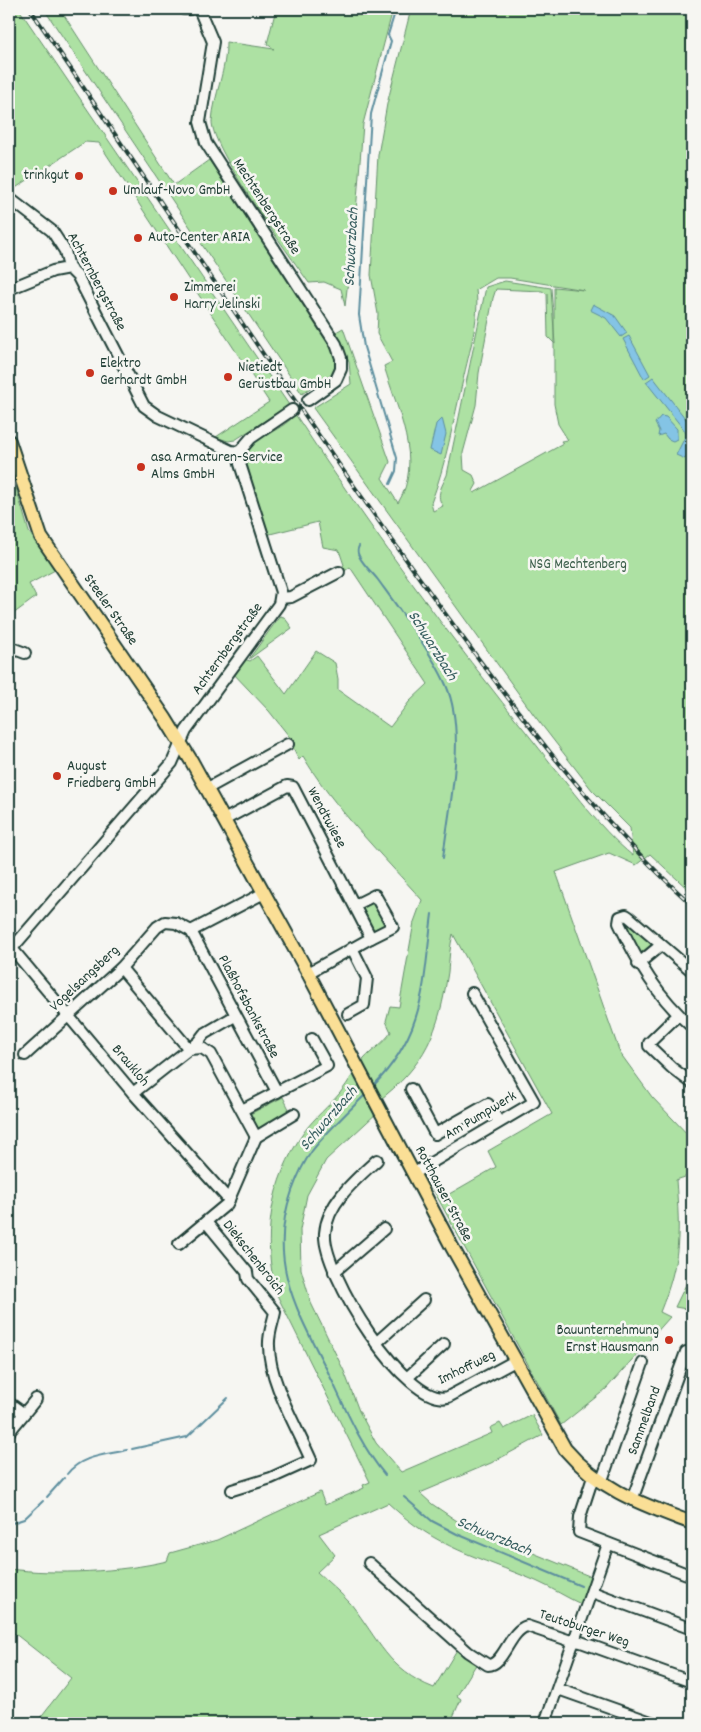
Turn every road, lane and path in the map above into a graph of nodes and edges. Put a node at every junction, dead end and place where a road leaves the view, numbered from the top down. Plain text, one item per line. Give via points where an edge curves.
1 (184, 9) edge
2 (189, 9) edge
3 (199, 9) edge
4 (9, 198) edge
5 (69, 268) junction
6 (9, 289) edge
7 (308, 400) tunnel mouth
8 (292, 410) tunnel mouth
9 (9, 444) edge
10 (239, 452) junction
11 (340, 572) dead end
12 (281, 598) junction
13 (9, 648) edge
14 (25, 653) dead end
15 (181, 743) junction
16 (288, 744) dead end
17 (206, 789) junction
18 (224, 820) junction
19 (264, 893) junction
20 (356, 905) junction
21 (191, 931) junction
22 (372, 938) junction
23 (661, 944) junction
24 (10, 948) edge
25 (352, 948) junction
26 (638, 964) junction
27 (121, 968) junction
28 (692, 971) edge
29 (308, 973) junction
30 (472, 993) dead end
31 (348, 1014) dead end
32 (678, 1015) junction
33 (68, 1016) junction
34 (235, 1016) junction
35 (692, 1027) edge
36 (312, 1039) dead end
37 (189, 1049) junction
38 (25, 1055) dead end
39 (692, 1082) edge
40 (411, 1089) dead end
41 (277, 1092) junction
42 (133, 1093) junction
43 (242, 1110) junction
44 (294, 1114) dead end
45 (499, 1122) junction
46 (256, 1137) junction
47 (377, 1160) dead end
48 (414, 1173) junction
49 (229, 1200) junction
50 (206, 1222) junction
51 (384, 1229) dead end
52 (179, 1244) dead end
53 (334, 1272) junction
54 (424, 1300) dead end
55 (376, 1343) junction
56 (444, 1344) dead end
57 (689, 1353) edge
58 (516, 1361) junction
59 (643, 1363) dead end
60 (408, 1377) junction
61 (36, 1399) dead end
62 (9, 1403) edge
63 (24, 1414) junction
64 (9, 1432) edge
65 (597, 1480) junction
66 (232, 1490) dead end
67 (632, 1500) junction
68 (692, 1523) edge
69 (608, 1544) junction
70 (369, 1563) dead end
71 (692, 1576) edge
72 (592, 1592) junction
73 (692, 1629) edge
74 (575, 1641) junction
75 (692, 1682) edge
76 (558, 1688) junction
77 (546, 1723) edge
78 (654, 1723) edge

1 - 2 street
3 - 7 street, Mechtenbergstraße via 213,42 200,122 206,143 306,296 336,344 341,358 336,380
4 - 5 street, Achternbergstraße via 52,231 65,251
5 - 6 street
5 - 10 street, Achternbergstraße via 78,277 144,406 158,416
8 - 10 street via 251,438
9 - 15 main road, Steeler Straße via 45,543
10 - 12 street, Achternbergstraße
11 - 12 street via 291,597
12 - 15 street, Achternbergstraße via 186,731
13 - 14 street
15 - 17 main road, Steeler Straße
15 - 24 street, Achternbergstraße via 177,756 158,781
16 - 17 street
17 - 18 main road, Steeler Straße
18 - 19 main road, Rotthauser Straße
18 - 20 street, Wendtwiese via 287,786 293,787
19 - 21 street
19 - 29 main road, Rotthauser Straße
20 - 22 street, Wendtwiese
20 - 22 street via 375,895 392,927
21 - 27 street, Vogelsangsberg via 176,923 165,922 150,934
21 - 34 street, Plaßhofsbankstraße
22 - 25 street
23 - 26 street
23 - 26 street via 626,915 620,917 619,923
23 - 28 street
24 - 33 street, Braukloh
25 - 29 street
25 - 31 street via 368,978 364,1005
26 - 32 street
27 - 33 street, Vogelsangsberg
27 - 37 street
29 - 48 main road, Rotthauser Straße
30 - 45 street, Am Pumpwerk via 534,1102
32 - 35 street
32 - 39 street via 649,1046
33 - 38 street, Vogelsangsberg
33 - 42 street, Braukloh
34 - 37 street via 204,1034
34 - 41 street, Plaßhofsbankstraße
36 - 41 street via 327,1066
37 - 42 street
37 - 43 street via 202,1048 211,1054
40 - 45 street via 435,1134 488,1104
41 - 43 street
42 - 49 street, Braukloh
43 - 46 street
44 - 46 street
45 - 48 street, Am Pumpwerk
46 - 49 street
47 - 53 street, Imhoffweg via 345,1192 329,1216 326,1255
48 - 58 main road, Rotthauser Straße
49 - 50 street
50 - 52 street
50 - 66 street, Diekschenbroich via 275,1312 268,1348 279,1388 311,1460 271,1478
51 - 53 street
53 - 55 street, Imhoffweg via 355,1313
54 - 55 street
55 - 60 street, Imhoffweg
56 - 60 street, Imhoffweg
57 - 67 street, Sammelband
58 - 60 street, Imhoffweg via 440,1399 427,1394
58 - 65 main road, Rotthauser Straße via 565,1449
59 - 65 street, Sammelband
61 - 63 street
62 - 63 street
63 - 64 street
65 - 67 main road, Rotthauser Straße
65 - 69 street, Sammelband via 580,1517 579,1532
67 - 68 main road, Rotthauser Straße
69 - 71 street
69 - 72 street
70 - 74 street, Teutoburger Weg via 468,1652 488,1665 496,1662 517,1631 526,1626
72 - 73 street
72 - 74 street
74 - 75 street, Teutoburger Weg
74 - 76 street
76 - 77 street
76 - 78 street

